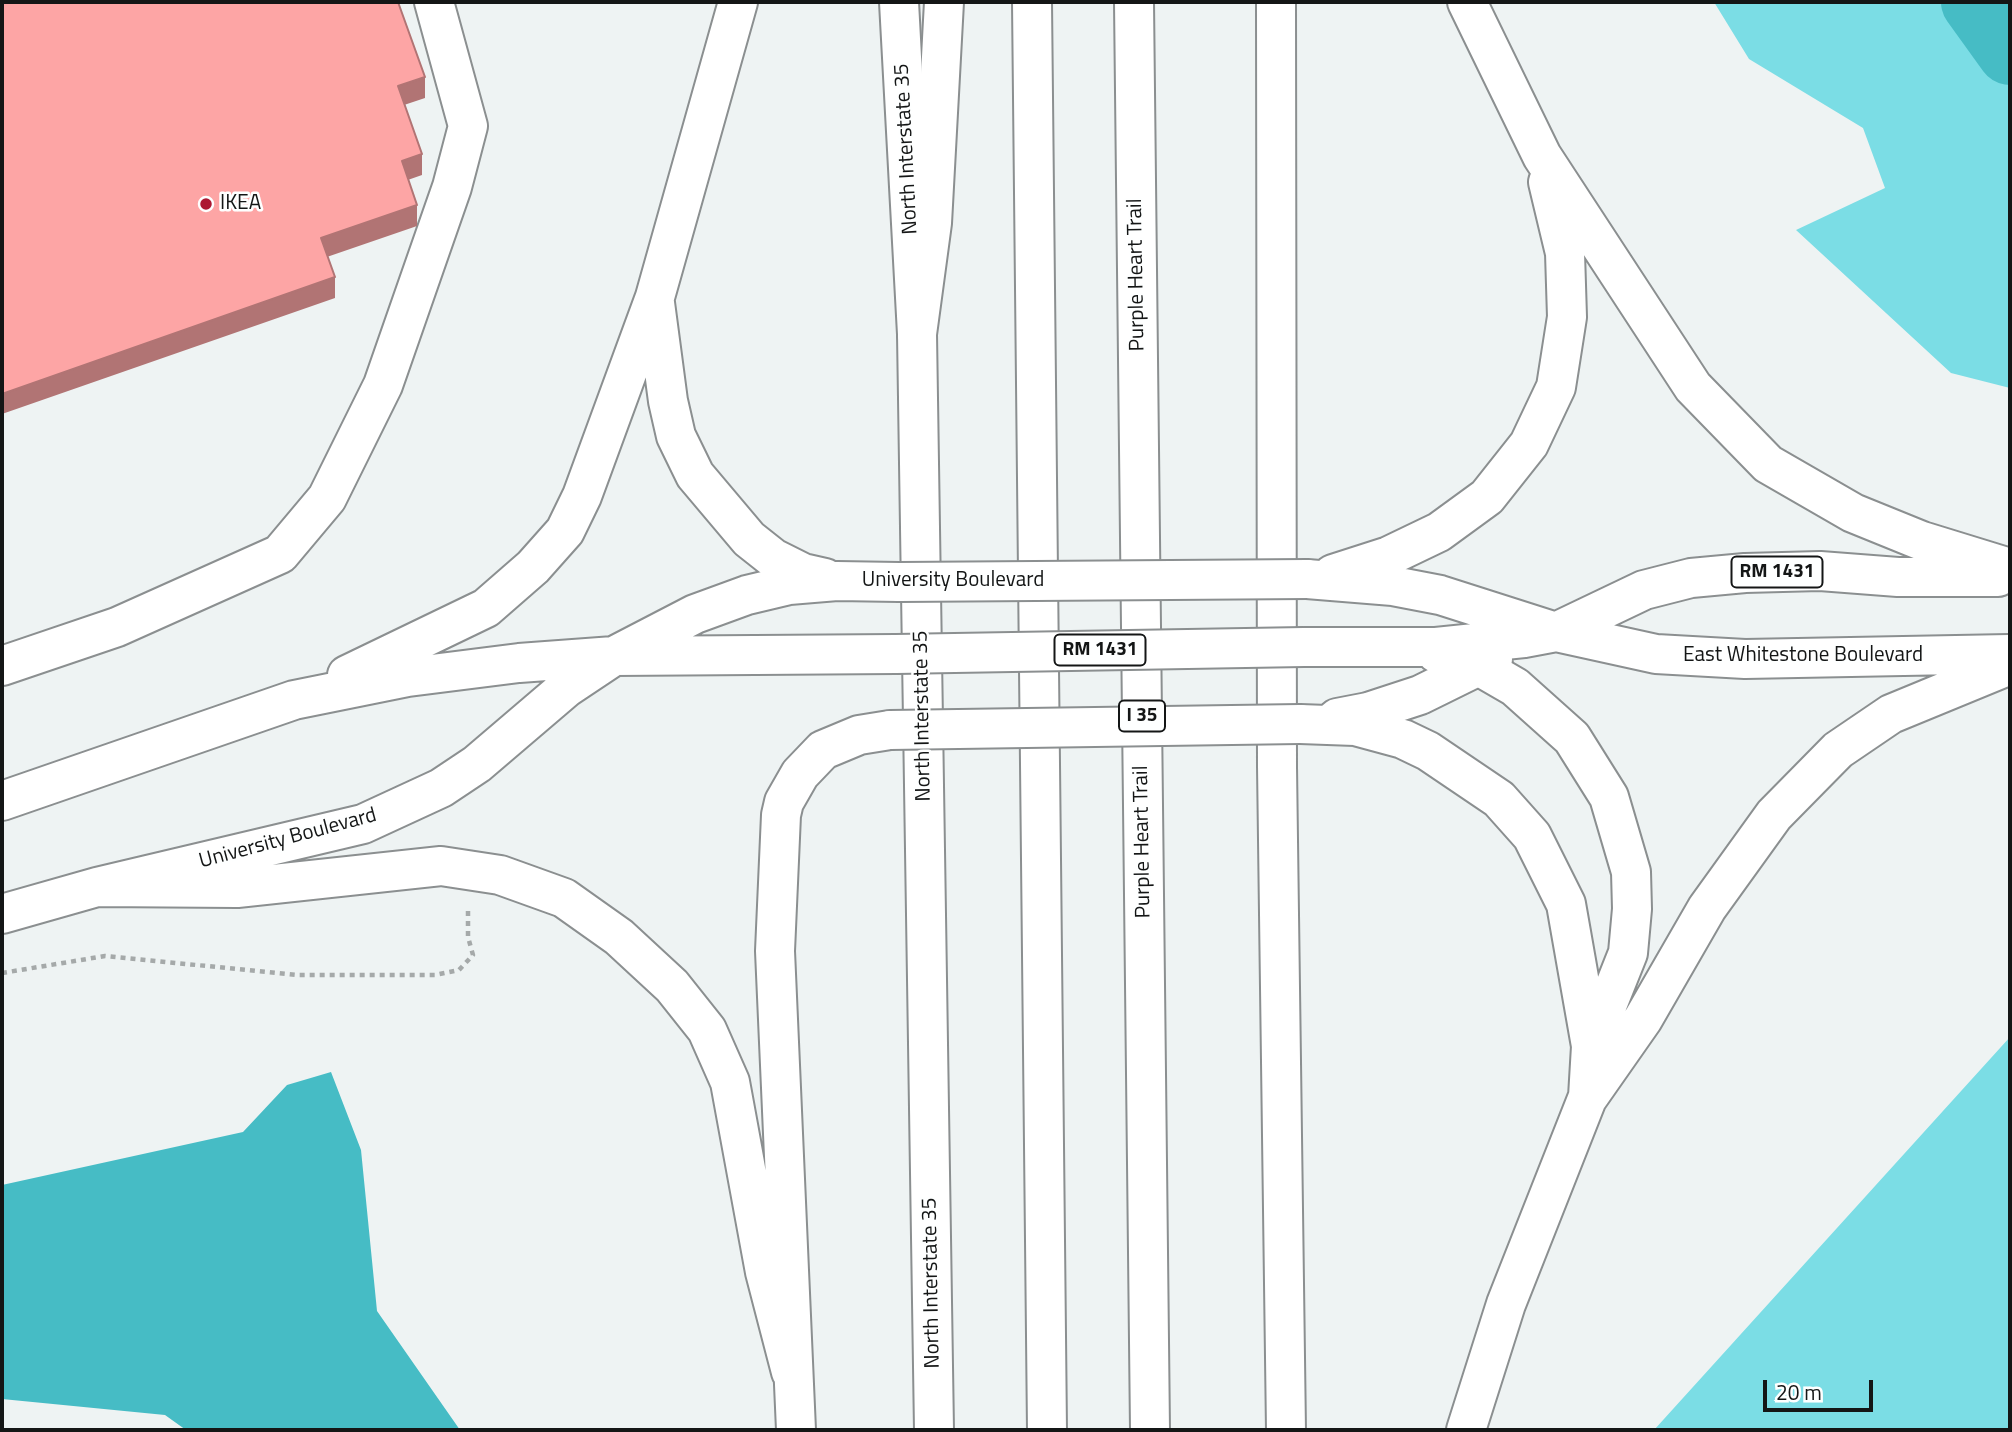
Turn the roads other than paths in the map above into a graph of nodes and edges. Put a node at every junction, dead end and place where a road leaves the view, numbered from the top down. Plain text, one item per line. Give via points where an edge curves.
1 (434, 2) edge
2 (738, 2) edge
3 (900, 2) edge
4 (944, 2) edge
5 (1032, 2) edge
6 (1134, 2) edge
7 (1276, 2) edge
8 (1467, 2) edge
9 (1542, 156) junction
10 (654, 297) junction
11 (917, 334) junction
12 (2010, 568) edge
13 (2010, 577) edge
14 (1307, 579) junction
15 (837, 581) junction
16 (1556, 632) junction
17 (1399, 646) junction
18 (1304, 647) joint
19 (2010, 654) edge
20 (614, 656) junction
21 (1477, 665) junction
22 (2010, 665) edge
23 (2, 666) edge
24 (295, 700) junction
25 (1306, 724) junction
26 (2, 801) edge
27 (97, 887) junction
28 (2, 914) edge
29 (1591, 1045) junction
30 (1587, 1099) junction
31 (791, 1372) junction
32 (796, 1430) edge
33 (934, 1430) edge
34 (1047, 1430) edge
35 (1150, 1430) edge
36 (1286, 1430) edge
37 (1466, 1430) edge

1 - 23 main road via 468,127 452,187 383,385 327,498 280,554 117,627
2 - 10 main road
3 - 11 main road, North Interstate 35
4 - 11 main road via 932,223
5 - 34 main road
6 - 35 main road, Purple Heart Trail / I 35
7 - 36 main road via 1277,766
8 - 9 main road
9 - 12 main road via 1693,387 1768,464 1853,513 1922,541
9 - 14 main road via 1565,253 1567,317 1556,387 1529,444 1487,497 1439,532 1355,569
10 - 15 main road via 676,436 695,475 749,539 773,558 803,573
10 - 24 main road via 582,496 565,531 548,552 486,608
11 - 33 main road, North Interstate 35
13 - 16 main road, East Whitestone Boulevard / RM 1431 via 1898,577 1820,571 1690,578 1644,590
14 - 15 main road, University Boulevard / RM 1431, bridge
14 - 16 main road, East Whitestone Boulevard / RM 1431 via 1440,594
15 - 20 main road, University Boulevard / RM 1431 via 747,595 695,614
16 - 17 main road, East Whitestone Boulevard / RM 1431 via 1436,647
16 - 19 main road, East Whitestone Boulevard / RM 1431 via 1656,654 1745,659
16 - 21 main road
17 - 18 main road, East Whitestone Boulevard / RM 1431
17 - 21 main road
18 - 20 main road, University Boulevard / RM 1431, bridge
20 - 24 main road, University Boulevard via 447,671
20 - 27 main road, University Boulevard via 566,688 458,777 363,824
21 - 25 main road via 1409,699
21 - 29 main road via 1515,687 1572,737 1609,797 1631,872 1632,909 1628,953
22 - 30 main road via 1891,714 1838,750 1774,815 1707,908 1643,1019
24 - 26 main road, University Boulevard
25 - 29 main road via 1355,726 1428,751 1499,799 1532,836 1566,904
25 - 31 main road, bridge via 890,730 859,735 823,750 800,774 781,815 775,951
27 - 28 main road, University Boulevard
27 - 31 main road via 237,888 442,866 500,875 564,898 619,937 671,986 707,1030 730,1082 765,1272
29 - 30 main road
30 - 37 main road via 1506,1304
31 - 32 main road

